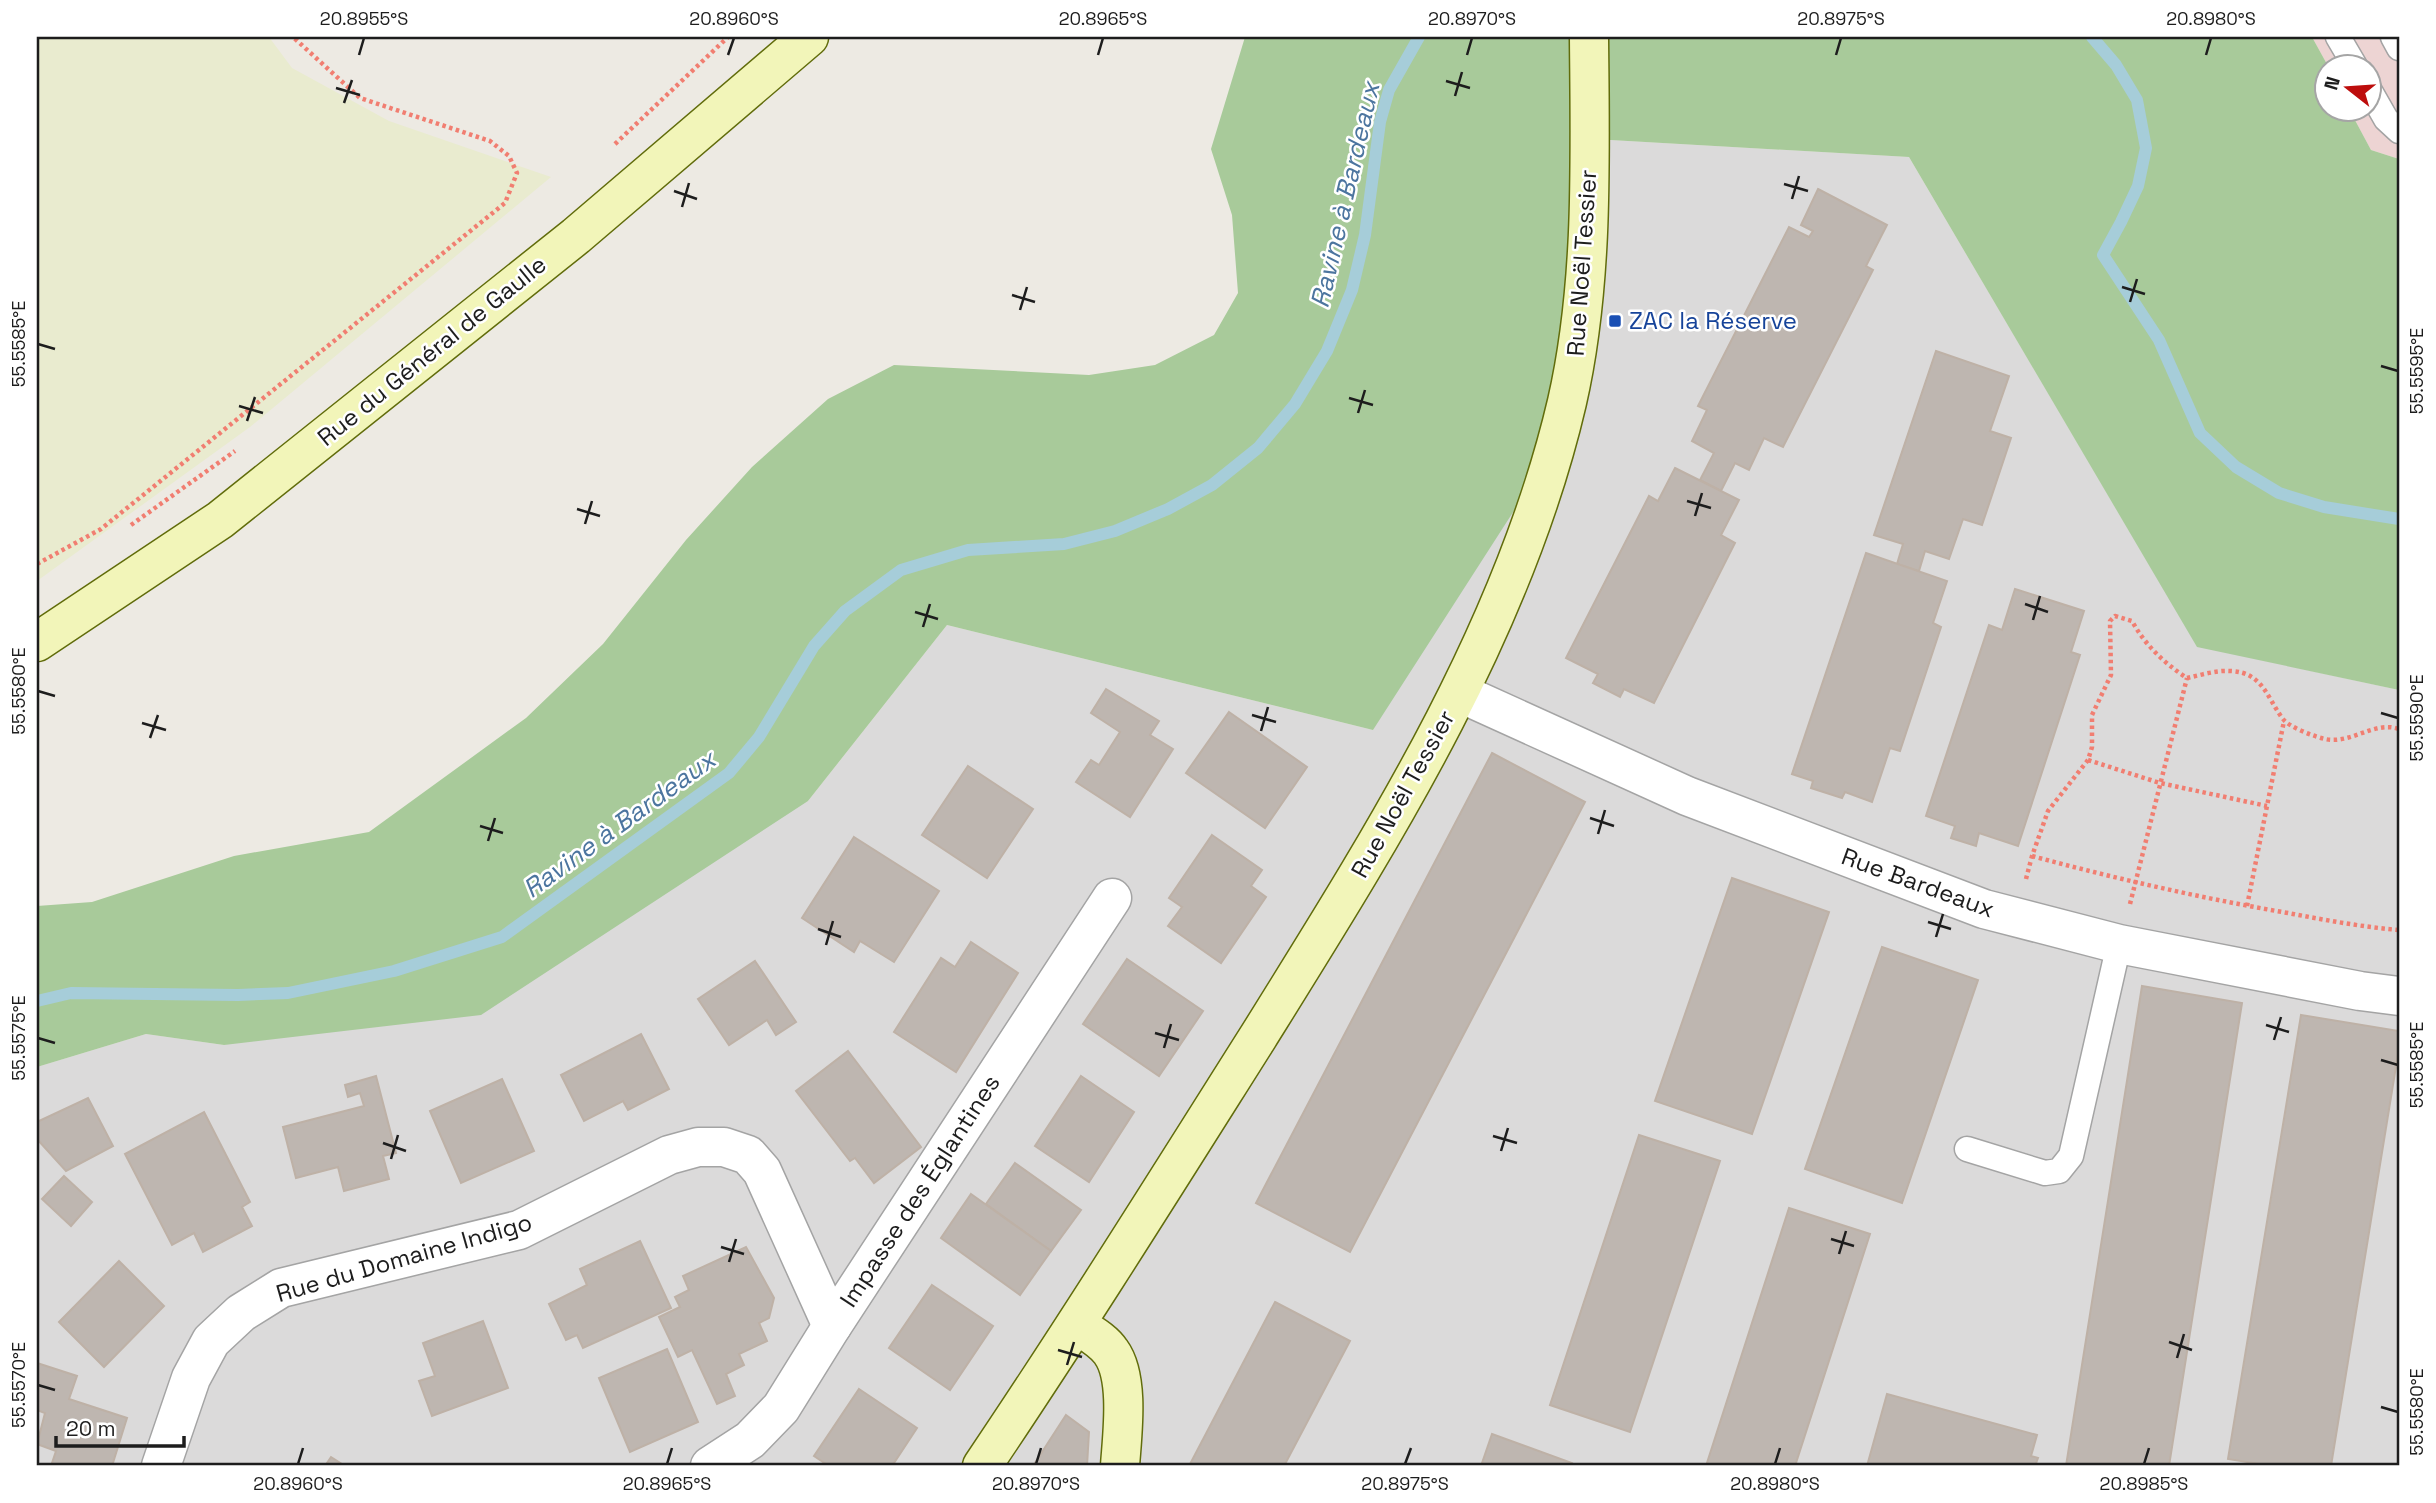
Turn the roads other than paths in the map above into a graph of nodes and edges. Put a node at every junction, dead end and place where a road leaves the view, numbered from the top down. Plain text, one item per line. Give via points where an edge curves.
1 (809, 37) edge
2 (1589, 37) edge
3 (2393, 37) edge
4 (2399, 48) edge
5 (2384, 115) edge
6 (2399, 131) edge
7 (37, 642) edge
8 (1460, 693) junction
9 (1112, 898) dead end
10 (2119, 944) junction
11 (2399, 996) edge
12 (1966, 1149) dead end
13 (1077, 1325) junction
14 (832, 1326) junction
15 (161, 1466) edge
16 (710, 1466) edge
17 (982, 1466) edge
18 (1120, 1466) edge

1 - 7 street, Rue du Général de Gaulle via 576,236 220,520
2 - 8 street, Rue Noël Tessier via 1590,190 1576,358 1525,542
3 - 4 lane
5 - 6 lane
8 - 10 street, Rue Bardeaux via 1687,796 1853,860 1984,909
8 - 13 street, Rue Noël Tessier via 1331,920
9 - 14 street, Impasse des Églantines
10 - 11 street, Rue Bardeaux
10 - 12 lane via 2071,1156 2059,1171 2045,1173
13 - 17 street, Rue Noël Tessier
13 - 18 street via 1101,1341 1118,1367 1123,1413
14 - 15 street, Rue du Domaine Indigo via 762,1171 747,1155 724,1147 698,1147 669,1155 519,1230 281,1288 241,1313 211,1341 191,1378
14 - 16 street, Impasse des Églantines via 781,1408 750,1440

